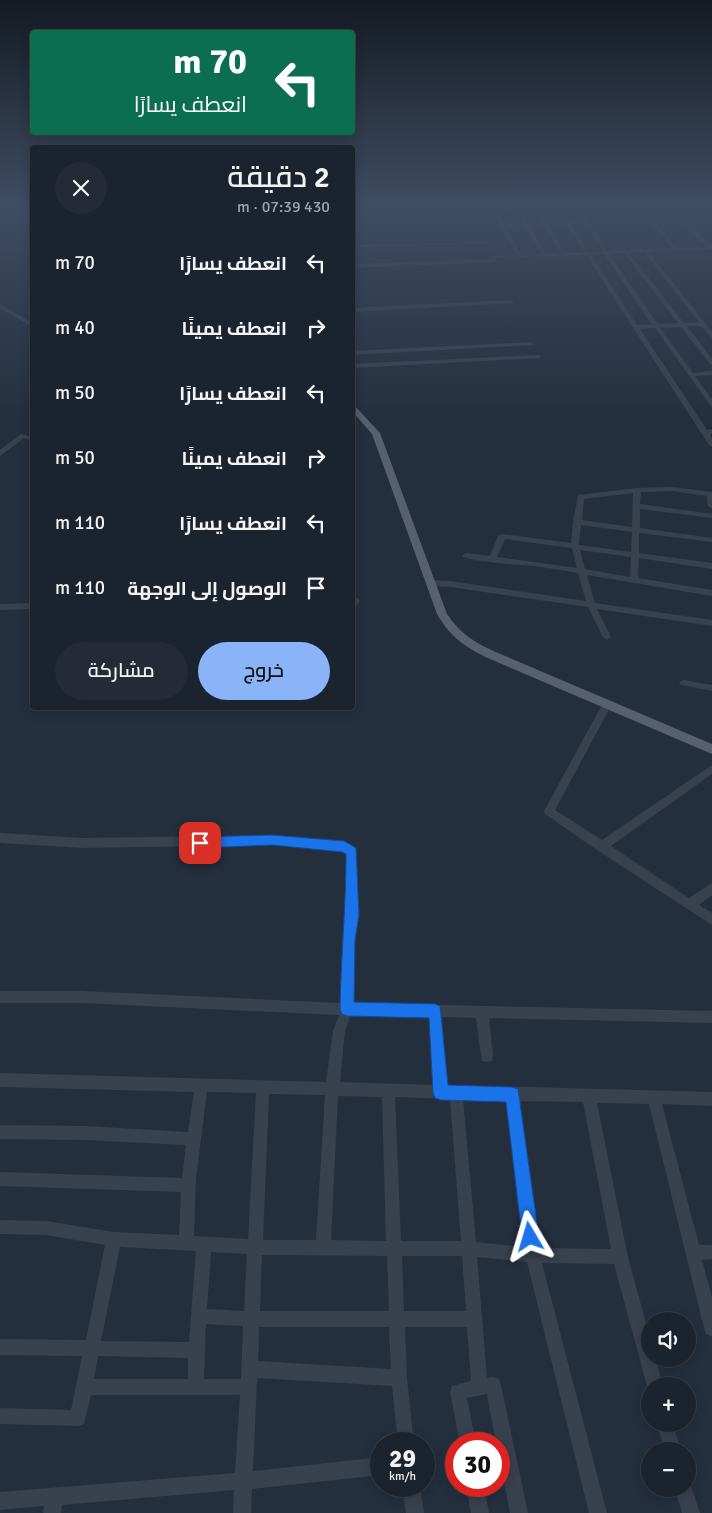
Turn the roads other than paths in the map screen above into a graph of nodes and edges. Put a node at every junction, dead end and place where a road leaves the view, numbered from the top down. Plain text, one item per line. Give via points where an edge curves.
1 (605, 278) edge
2 (622, 278) edge
3 (646, 278) edge
4 (667, 278) edge
5 (644, 285) dead end
6 (652, 285) junction
7 (628, 286) junction
8 (636, 286) dead end
9 (611, 287) junction
10 (511, 302) dead end
11 (0, 306) edge
12 (355, 310) edge
13 (30, 324) edge
14 (703, 324) junction
15 (683, 325) junction
16 (656, 326) junction
17 (636, 327) junction
18 (712, 336) edge
19 (531, 344) dead end
20 (355, 353) edge
21 (538, 356) dead end
22 (712, 363) edge
23 (355, 366) edge
24 (712, 373) edge
25 (680, 375) junction
26 (712, 404) edge
27 (355, 408) edge
28 (709, 432) edge
29 (30, 438) edge
30 (712, 445) edge
31 (0, 454) edge
32 (637, 490) junction
33 (636, 506) junction
34 (712, 506) edge
35 (712, 516) edge
36 (577, 522) junction
37 (636, 530) junction
38 (712, 540) edge
39 (575, 546) junction
40 (635, 555) junction
41 (466, 556) dead end
42 (492, 560) junction
43 (712, 566) edge
44 (581, 572) junction
45 (634, 581) junction
46 (430, 583) junction
47 (712, 593) edge
48 (591, 605) junction
49 (30, 606) edge
50 (0, 607) edge
51 (712, 623) edge
52 (607, 637) dead end
53 (684, 683) dead end
54 (712, 688) edge
55 (607, 704) junction
56 (712, 749) edge
57 (712, 770) edge
58 (0, 838) edge
59 (602, 847) junction
60 (712, 888) edge
61 (689, 905) junction
62 (712, 920) edge
63 (0, 997) edge
64 (347, 1009) junction
65 (435, 1011) junction
66 (482, 1012) junction
67 (712, 1017) edge
68 (487, 1056) dead end
69 (0, 1080) edge
70 (201, 1087) junction
71 (263, 1088) junction
72 (332, 1090) junction
73 (388, 1092) junction
74 (448, 1093) junction
75 (512, 1094) junction
76 (589, 1096) junction
77 (654, 1098) junction
78 (712, 1099) edge
79 (0, 1132) edge
80 (194, 1140) junction
81 (0, 1180) edge
82 (189, 1186) junction
83 (0, 1227) edge
84 (114, 1239) junction
85 (186, 1242) junction
86 (204, 1244) junction
87 (256, 1246) junction
88 (323, 1247) junction
89 (395, 1247) junction
90 (467, 1249) junction
91 (712, 1252) edge
92 (693, 1253) junction
93 (533, 1255) junction
94 (620, 1257) junction
95 (200, 1316) junction
96 (253, 1319) junction
97 (473, 1319) junction
98 (398, 1320) junction
99 (712, 1328) edge
100 (0, 1347) edge
101 (92, 1349) junction
102 (196, 1350) junction
103 (248, 1369) junction
104 (653, 1377) edge
105 (399, 1378) junction
106 (196, 1386) junction
107 (85, 1387) junction
108 (247, 1387) junction
109 (480, 1387) junction
110 (0, 1416) edge
111 (405, 1432) edge
112 (466, 1432) edge
113 (370, 1467) edge
114 (243, 1481) junction
115 (413, 1497) edge
116 (477, 1497) edge
117 (686, 1497) edge
118 (0, 1501) edge
119 (53, 1505) edge
120 (242, 1513) edge
121 (415, 1513) edge
122 (480, 1513) edge
123 (519, 1513) edge
124 (598, 1513) edge
125 (691, 1513) edge

1 - 9 street
2 - 7 street
3 - 6 street
4 - 14 street
5 - 6 street
6 - 15 street
7 - 8 street
7 - 9 street
7 - 16 street
9 - 17 street
10 - 12 street
11 - 13 street
14 - 15 street
14 - 18 street
15 - 16 street
15 - 22 street
16 - 17 street
16 - 25 street
17 - 25 street
19 - 20 street
21 - 23 street
24 - 25 street
25 - 26 street
25 - 28 street
27 - 46 main road via 376,433
28 - 30 street
29 - 31 street via 23,435
32 - 33 street
32 - 34 street via 672,489 711,494
32 - 36 street via 581,497
33 - 35 street
33 - 37 street
36 - 37 street
36 - 39 street
37 - 38 street
37 - 40 street
39 - 40 street
39 - 42 street via 502,536
39 - 44 street
40 - 43 street
40 - 45 street
41 - 42 street
42 - 44 street
44 - 45 street
44 - 48 street
45 - 47 street
46 - 48 street
46 - 55 main road via 450,627 467,642
48 - 51 street
48 - 52 street
49 - 50 street
53 - 54 street
55 - 56 main road
55 - 59 street via 549,812
57 - 59 street
58 - 64 street via 83,843 272,840 344,846 352,852
59 - 61 street
60 - 61 street
61 - 62 street
63 - 64 street via 81,997
64 - 65 street
64 - 72 street via 339,1031
65 - 66 street
65 - 74 street
66 - 67 street
66 - 68 street
69 - 70 street
70 - 71 street
70 - 80 street
71 - 72 street
71 - 87 street
72 - 73 street
72 - 88 street
73 - 74 street
73 - 89 street
74 - 75 street
74 - 90 street
75 - 76 street
75 - 93 street
76 - 77 street
76 - 94 street
77 - 78 street
77 - 92 street
79 - 80 street via 85,1133
80 - 82 street
81 - 82 street
82 - 85 street
83 - 84 street via 46,1228
84 - 85 street
84 - 101 street
85 - 86 street
86 - 87 street
86 - 95 street
87 - 88 street
87 - 96 street
88 - 89 street
89 - 90 street
89 - 98 street
90 - 93 street
90 - 97 street
91 - 92 street
92 - 99 street
93 - 94 street
93 - 124 street
94 - 104 street
95 - 96 street
95 - 102 street
96 - 98 street
96 - 103 street
97 - 98 street
97 - 109 street
98 - 105 street
100 - 101 street
101 - 102 street
101 - 107 street
102 - 106 street
103 - 105 street
103 - 108 street
105 - 111 street
106 - 107 street
106 - 108 street
107 - 110 street via 78,1418
108 - 114 street
109 - 112 street via 458,1392
109 - 123 street via 493,1386
113 - 114 street
114 - 119 street
114 - 120 street
115 - 121 street
116 - 122 street
117 - 125 street
118 - 119 street

